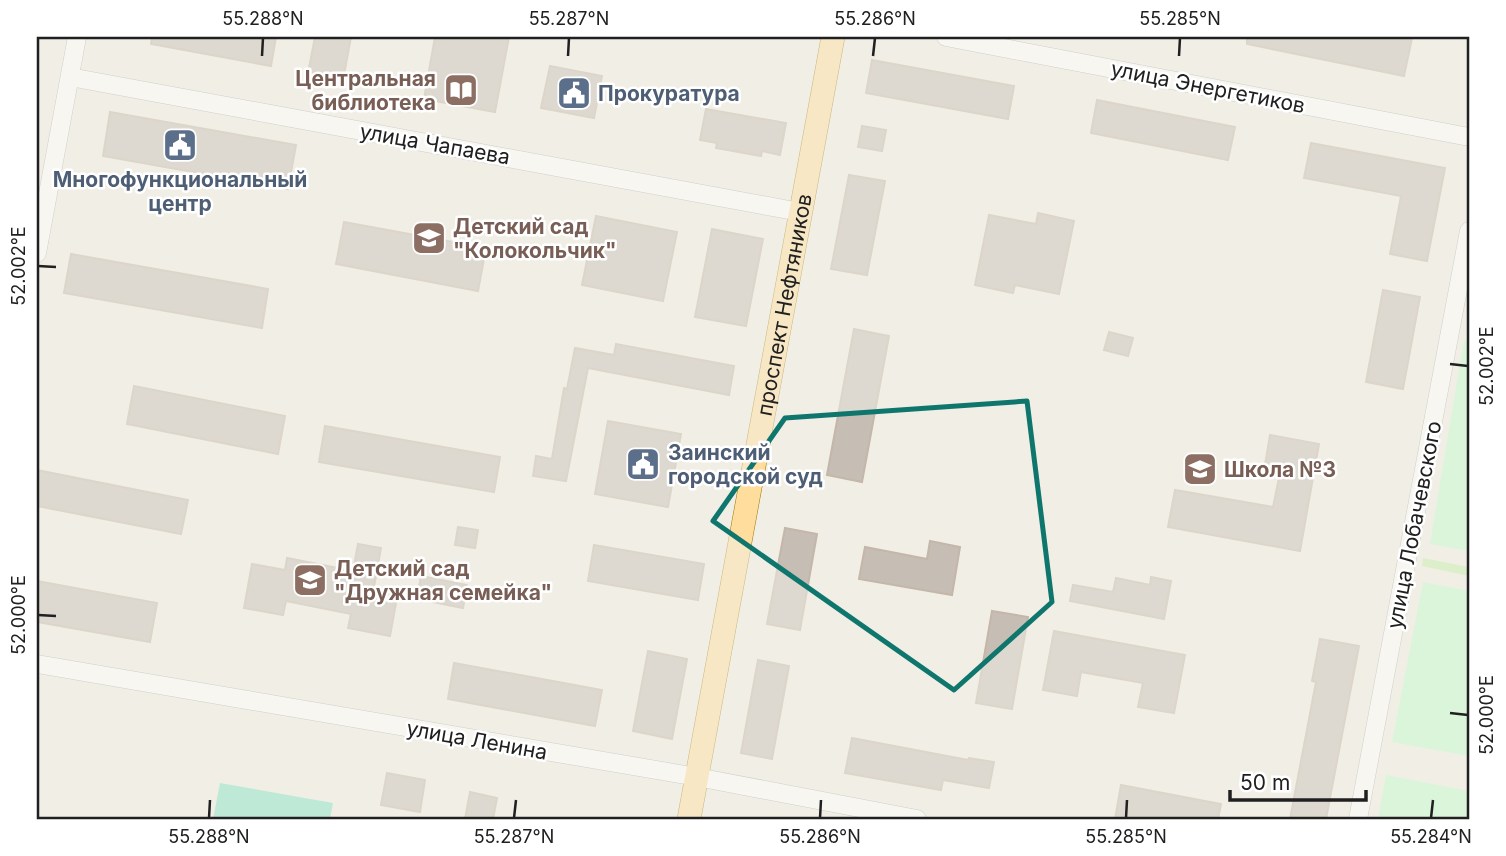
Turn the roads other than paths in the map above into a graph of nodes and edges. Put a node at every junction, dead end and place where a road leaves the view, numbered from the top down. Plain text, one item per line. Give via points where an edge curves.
1 (77, 37) edge
2 (833, 37) edge
3 (946, 37) edge
4 (70, 77) junction
5 (1469, 137) edge
6 (800, 212) junction
7 (1469, 231) edge
8 (37, 253) edge
9 (37, 664) edge
10 (697, 778) junction
11 (689, 819) edge
12 (917, 819) edge
13 (1359, 819) edge

1 - 4 street
2 - 6 main road, проспект Нефтяников
3 - 5 street, улица Энергетиков
4 - 6 street, улица Чапаева
4 - 8 street
6 - 10 main road, проспект Нефтяников
7 - 13 street, улица Лобачевского
9 - 10 street, улица Ленина
10 - 11 main road, проспект Нефтяников
10 - 12 street, улица Ленина

